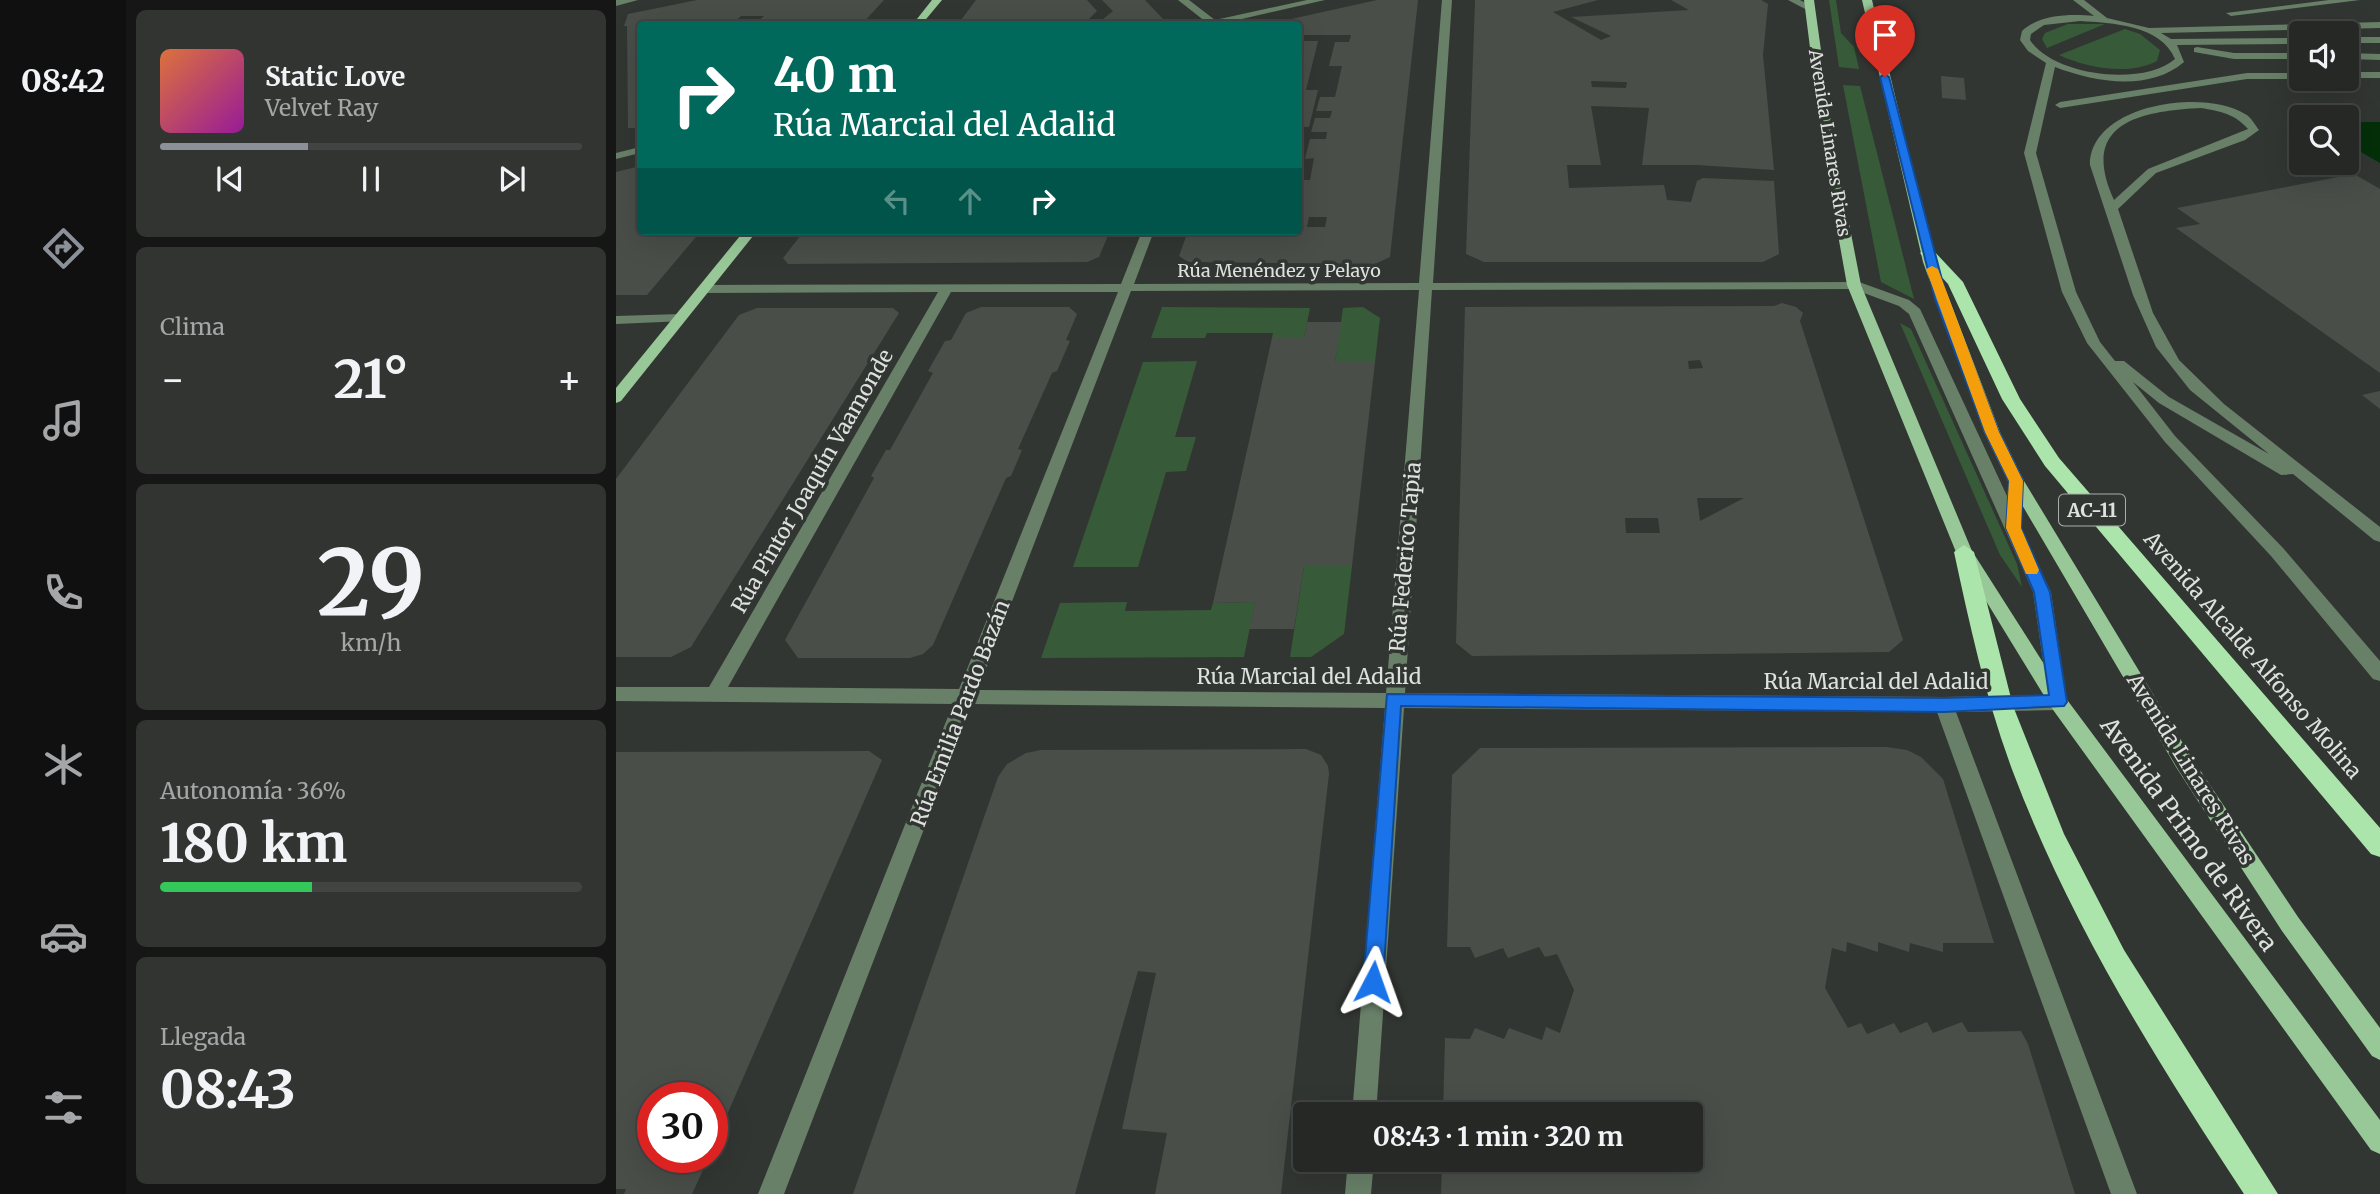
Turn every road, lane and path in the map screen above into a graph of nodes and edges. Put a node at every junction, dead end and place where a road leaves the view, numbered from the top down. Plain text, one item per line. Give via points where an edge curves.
1 (631, 0) edge
2 (937, 0) edge
3 (1183, 0) edge
4 (1320, 0) edge
5 (1447, 0) edge
6 (1793, 0) edge
7 (1867, 0) edge
8 (2078, 0) edge
9 (2355, 0) edge
10 (616, 3) edge
11 (1810, 4) edge
12 (2231, 13) dead end
13 (2103, 19) junction
14 (920, 21) edge
15 (1209, 21) edge
16 (1226, 21) edge
17 (2380, 25) edge
18 (2147, 30) junction
19 (2359, 40) edge
20 (2380, 40) edge
21 (2289, 42) edge
22 (2175, 47) junction
23 (2289, 56) edge
24 (2359, 57) edge
25 (2380, 57) edge
26 (2051, 62) junction
27 (2289, 70) edge
28 (2359, 75) edge
29 (2380, 75) edge
30 (2289, 76) edge
31 (2128, 78) junction
32 (2060, 105) junction
33 (2038, 118) junction
34 (637, 151) edge
35 (616, 156) edge
36 (2112, 208) junction
37 (748, 235) edge
38 (1146, 235) edge
39 (1928, 253) junction
40 (1854, 285) junction
41 (1426, 286) junction
42 (1127, 287) junction
43 (947, 288) junction
44 (704, 289) junction
45 (680, 318) junction
46 (616, 320) edge
47 (2094, 342) junction
48 (1940, 364) junction
49 (616, 398) edge
50 (1992, 432) junction
51 (2016, 481) junction
52 (2324, 490) junction
53 (2013, 528) junction
54 (2380, 536) edge
55 (1964, 552) junction
56 (2380, 674) edge
57 (616, 694) edge
58 (714, 695) junction
59 (967, 697) junction
60 (1393, 699) junction
61 (2058, 702) junction
62 (1944, 705) junction
63 (2001, 705) junction
64 (2380, 846) edge
65 (2380, 1048) edge
66 (1365, 1102) edge
67 (2380, 1141) edge
68 (1360, 1172) edge
69 (771, 1194) edge
70 (1358, 1194) edge
71 (2124, 1194) edge
72 (2262, 1194) edge

1 - 10 street
2 - 14 main road
3 - 15 street
4 - 16 street
5 - 41 street, Rúa Federico Tapia
6 - 11 street
7 - 39 main road, Avenida Linares Rivas
8 - 13 street
9 - 12 street
11 - 40 main road, Avenida Linares Rivas via 1829,151
13 - 18 street
13 - 26 street via 2058,15 2026,33 2031,49
17 - 18 street
18 - 22 street
19 - 20 street
21 - 22 street
22 - 23 street via 2234,56
22 - 27 street via 2240,65
22 - 31 street via 2180,60 2176,67
24 - 25 street
26 - 31 street
26 - 33 street
28 - 29 street
30 - 32 street via 2247,76
31 - 32 street via 2082,91
32 - 33 street
33 - 47 street via 2030,153 2038,189 2069,292
34 - 35 street
36 - 36 street via 2152,171 2254,130 2250,120 2224,108 2178,106 2122,120 2098,143 2095,156
36 - 52 street via 2149,321 2174,362 2213,403
37 - 44 main road
38 - 42 street, Rúa Emilia Pardo Bazán
39 - 50 main road, Avenida Linares Rivas
39 - 64 highway, Avenida Alcalde Alfonso Molina / AC-11 via 1955,282 2011,399 2052,462
40 - 41 street, Rúa Menéndez y Pelayo
40 - 48 street, Avenida Linares Rivas via 1904,303 1915,312
40 - 55 main road, Avenida Linares Rivas
41 - 42 street, Rúa Menéndez y Pelayo
41 - 60 street, Rúa Federico Tapia
42 - 43 street, Rúa Menéndez y Pelayo
42 - 59 street, Rúa Emilia Pardo Bazán
43 - 44 street, Rúa Menéndez y Pelayo
43 - 58 street, Rúa Pintor Joaquín Vaamonde
44 - 45 main road
45 - 46 street
45 - 49 main road
47 - 52 street via 2164,400
47 - 56 street via 2170,439 2277,552
48 - 50 street, Avenida Linares Rivas
48 - 53 street, Avenida Linares Rivas
50 - 51 main road, Avenida Linares Rivas
51 - 53 street, Avenida Linares Rivas
51 - 65 main road, Avenida Linares Rivas via 2183,761 2290,924
52 - 54 street
53 - 61 street, Avenida Linares Rivas via 2042,592
55 - 61 main road, Avenida Primo de Rivera
55 - 63 highway
57 - 58 street, Rúa Marcial del Adalid
58 - 59 street, Rúa Marcial del Adalid
59 - 60 street, Rúa Marcial del Adalid
59 - 69 street, Rúa Emilia Pardo Bazán
60 - 62 street, Rúa Marcial del Adalid
60 - 66 street, Rúa Federico Tapia
61 - 63 street
61 - 67 main road, Avenida Primo de Rivera
62 - 63 street, Rúa Marcial del Adalid
62 - 71 street
63 - 72 highway via 2035,799 2097,932 2177,1068
68 - 70 street

